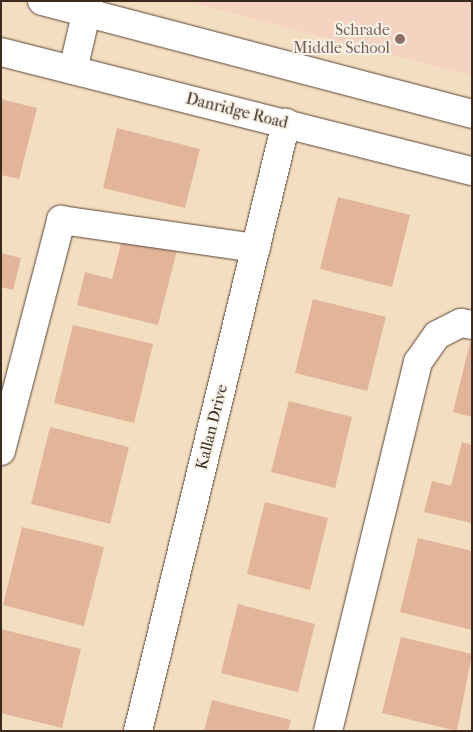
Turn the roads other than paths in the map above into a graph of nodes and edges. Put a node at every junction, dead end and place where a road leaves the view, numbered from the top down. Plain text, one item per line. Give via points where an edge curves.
1 (42, 1) edge
2 (87, 7) edge
3 (1, 52) edge
4 (73, 70) junction
5 (472, 114) edge
6 (286, 123) junction
7 (472, 171) edge
8 (256, 248) junction
9 (472, 326) edge
10 (1, 451) edge
11 (138, 731) edge
12 (328, 731) edge

1 - 2 street
2 - 4 street
2 - 5 street
3 - 4 street, Danridge Road
4 - 6 street, Danridge Road
6 - 7 street, Danridge Road
6 - 8 street, Kallan Drive
8 - 10 street via 61,220
8 - 11 street, Kallan Drive
9 - 12 street via 461,323 437,335 418,362

